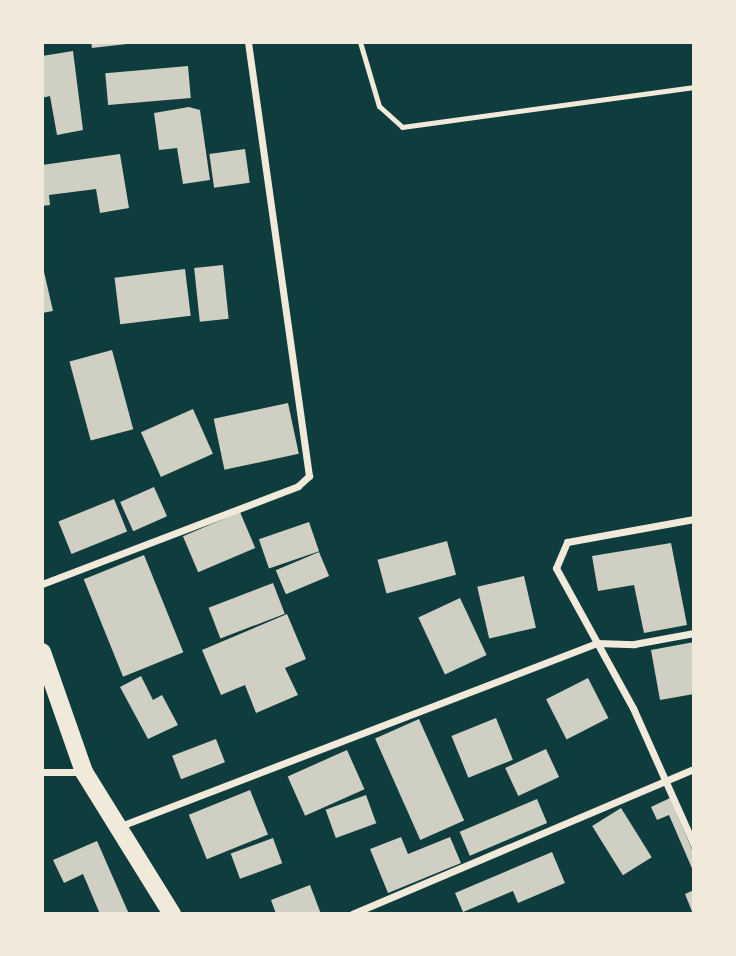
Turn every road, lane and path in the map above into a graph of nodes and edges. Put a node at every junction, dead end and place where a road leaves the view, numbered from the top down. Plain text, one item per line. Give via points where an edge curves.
1 (248, 42) edge
2 (360, 42) edge
3 (694, 87) edge
4 (694, 519) edge
5 (42, 584) edge
6 (694, 633) edge
7 (597, 643) junction
8 (42, 652) edge
9 (694, 769) edge
10 (42, 772) edge
11 (84, 772) junction
12 (665, 782) junction
13 (114, 828) junction
14 (694, 845) edge
15 (172, 914) edge
16 (352, 914) edge

1 - 5 street via 309,476 298,486
2 - 3 lane via 379,106 402,127
4 - 7 street via 568,542 556,568
6 - 7 street via 634,645
7 - 12 street
7 - 13 street
8 - 11 main road
9 - 12 street
10 - 11 street
11 - 13 main road
12 - 14 street
12 - 16 street
13 - 15 main road

